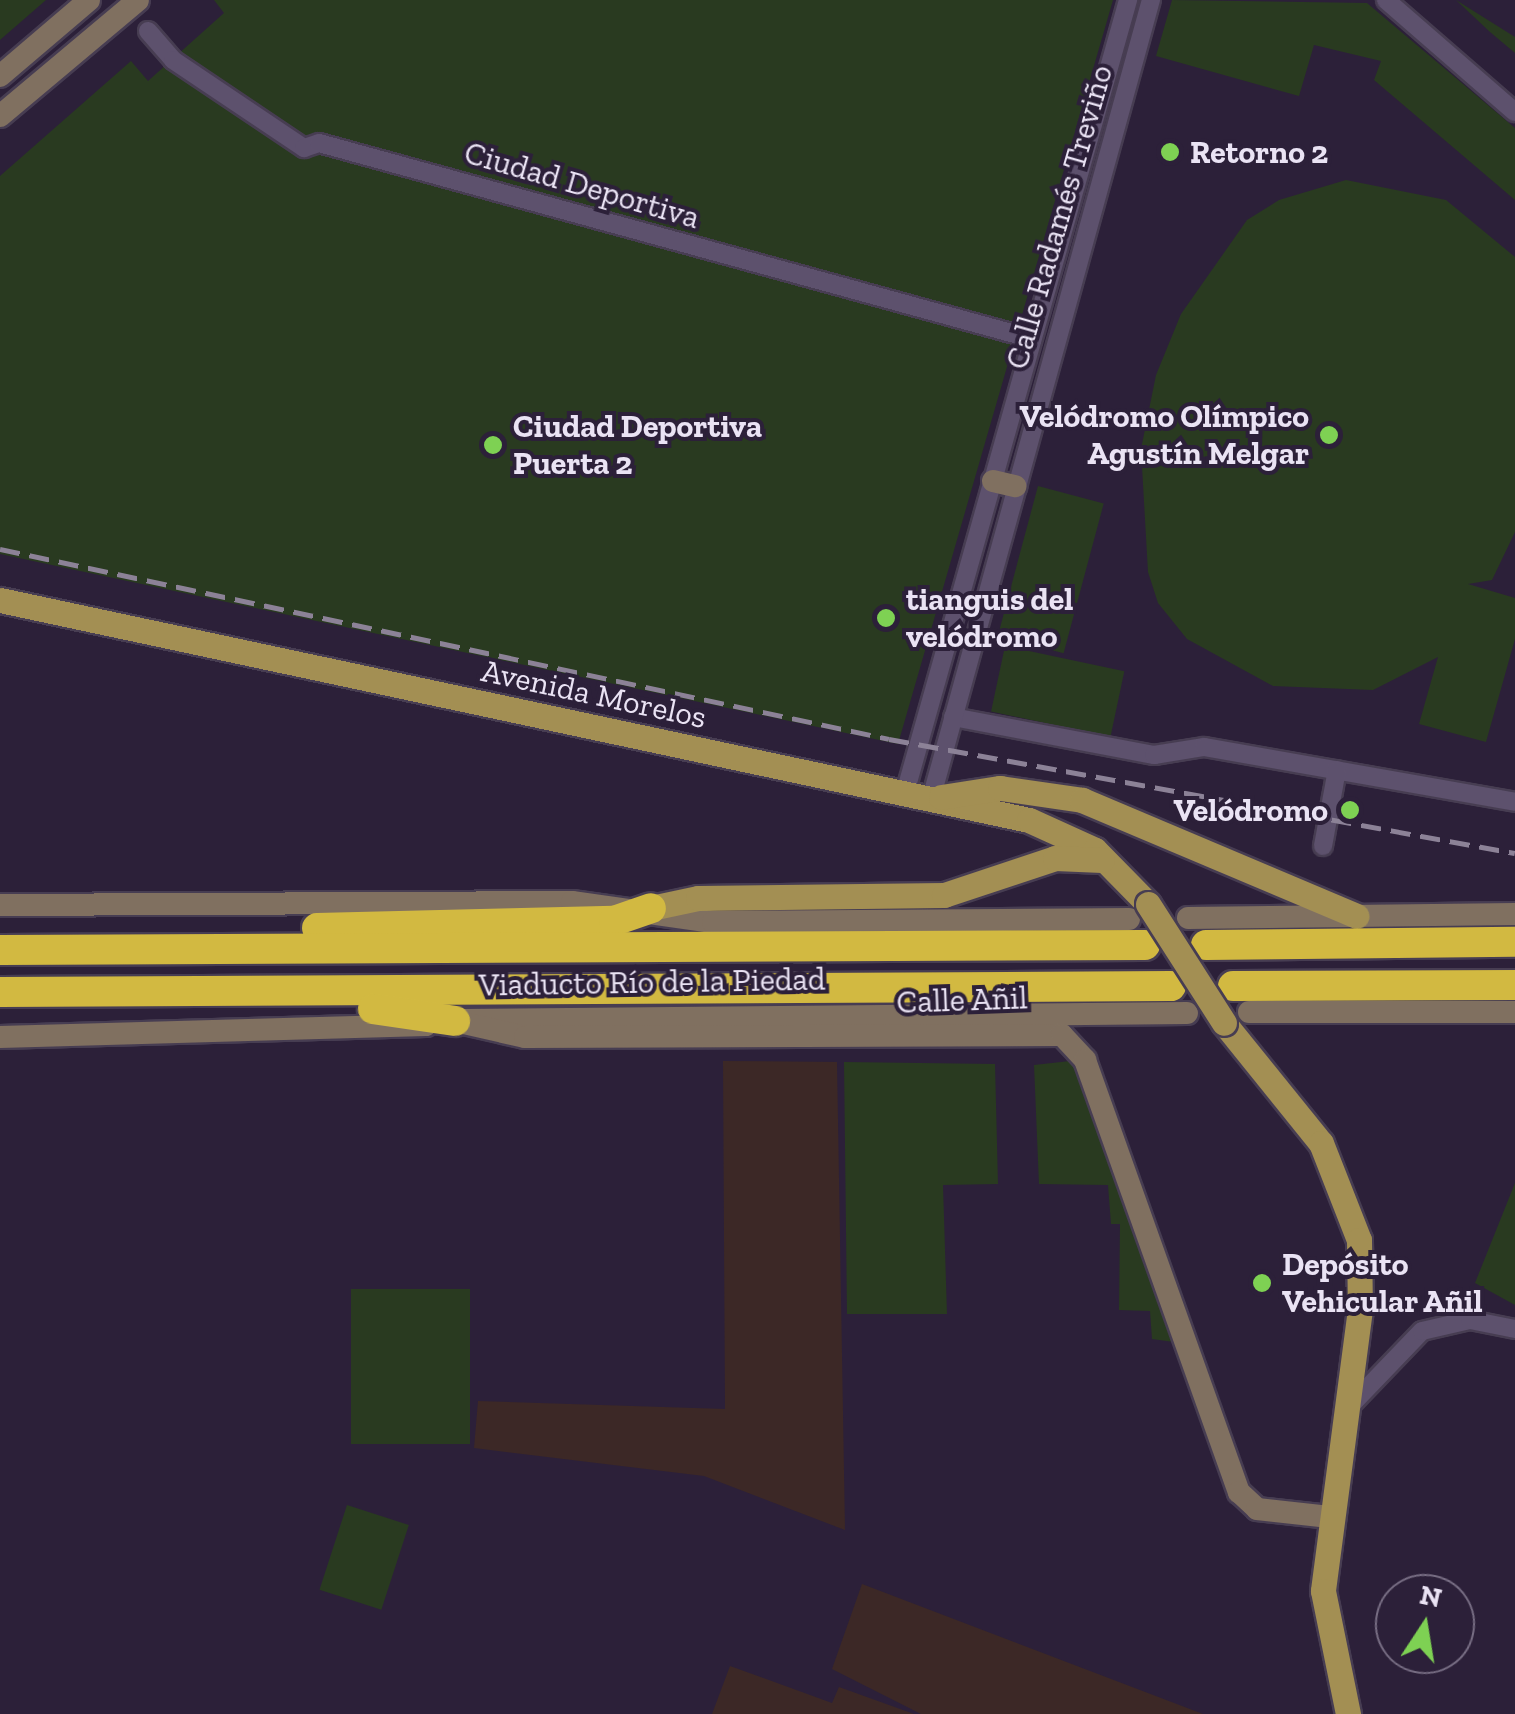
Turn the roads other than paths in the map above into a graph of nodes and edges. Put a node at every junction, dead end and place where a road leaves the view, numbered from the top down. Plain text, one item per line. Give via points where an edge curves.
1 (89, 0) edge
2 (138, 0) edge
3 (1128, 0) edge
4 (1151, 0) edge
5 (1386, 0) edge
6 (148, 31) dead end
7 (0, 76) edge
8 (1515, 112) edge
9 (0, 116) edge
10 (1033, 339) junction
11 (1004, 484) junction
12 (0, 600) edge
13 (953, 717) junction
14 (1337, 770) junction
15 (905, 793) junction
16 (932, 799) junction
17 (1515, 802) edge
18 (1323, 846) dead end
19 (1112, 863) junction
20 (0, 905) edge
21 (651, 908) junction
22 (1138, 911) junction
23 (1515, 914) edge
24 (1357, 916) junction
25 (1188, 918) dead end
26 (1515, 942) edge
27 (1145, 945) dead end
28 (1206, 945) dead end
29 (153, 948) junction
30 (0, 950) edge
31 (1515, 985) edge
32 (0, 992) edge
33 (201, 992) junction
34 (1241, 999) joint
35 (1179, 1000) joint
36 (1515, 1012) edge
37 (455, 1021) junction
38 (0, 1037) edge
39 (1515, 1329) edge
40 (1348, 1407) junction
41 (1330, 1517) junction
42 (1348, 1714) edge

1 - 7 main road
2 - 9 main road
3 - 10 street, Calle Radamés Treviño
4 - 11 street, Calle Radamés Treviño
5 - 8 street
6 - 10 street, Ciudad Deportiva via 172,60 304,148 320,142
10 - 11 street, Calle Radamés Treviño
11 - 13 street, Calle Radamés Treviño
11 - 15 street, Calle Radamés Treviño
12 - 15 main road, Avenida Morelos
13 - 14 street via 1154,755 1204,747
13 - 16 street, Calle Radamés Treviño
14 - 17 street
14 - 18 street
15 - 16 main road, Avenida Morelos
16 - 19 main road, Avenida Morelos via 1054,829
16 - 24 main road via 1000,788 1082,800
19 - 21 main road via 1055,858 944,895 698,898
19 - 22 main road, Avenida Morelos
20 - 21 main road, Viaducto Río de la Piedad
21 - 22 main road, Viaducto Río de la Piedad via 713,922
21 - 29 highway via 614,921 311,928
22 - 40 main road, bridge via 1321,1142 1355,1220 1362,1288
23 - 24 main road
24 - 25 main road
26 - 28 highway
27 - 29 highway, Viaducto Río de la Piedad
29 - 30 highway, Viaducto Río de la Piedad
31 - 34 highway
32 - 33 highway, Viaducto Río de la Piedad
33 - 35 highway, Viaducto Río de la Piedad
33 - 37 highway
34 - 36 main road
35 - 37 main road, Viaducto Río de la Piedad
37 - 38 main road, Viaducto Río de la Piedad via 330,1034
37 - 41 main road, Calle Añil via 524,1037 1062,1034 1085,1060 1239,1492 1256,1509
39 - 40 street via 1470,1320 1422,1330
40 - 41 main road
41 - 42 main road via 1324,1619

